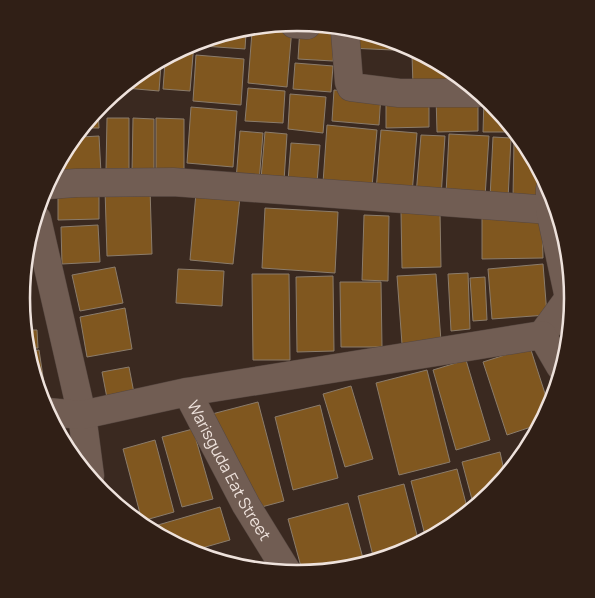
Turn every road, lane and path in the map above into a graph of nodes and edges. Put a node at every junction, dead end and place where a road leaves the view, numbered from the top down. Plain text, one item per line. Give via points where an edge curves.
1 (345, 36) edge
2 (468, 93) edge
3 (56, 184) edge
4 (546, 200) edge
5 (39, 229) edge
6 (565, 306) edge
7 (542, 335) junction
8 (557, 362) edge
9 (187, 392) junction
10 (56, 413) edge
11 (82, 415) junction
12 (89, 466) edge
13 (284, 566) edge

1 - 2 street via 351,87 399,93
3 - 4 street via 172,182
5 - 11 street
6 - 7 street
7 - 8 street
7 - 9 street
9 - 11 street
9 - 13 street, Warisguda Eat Street via 246,506
10 - 11 street
11 - 12 street

